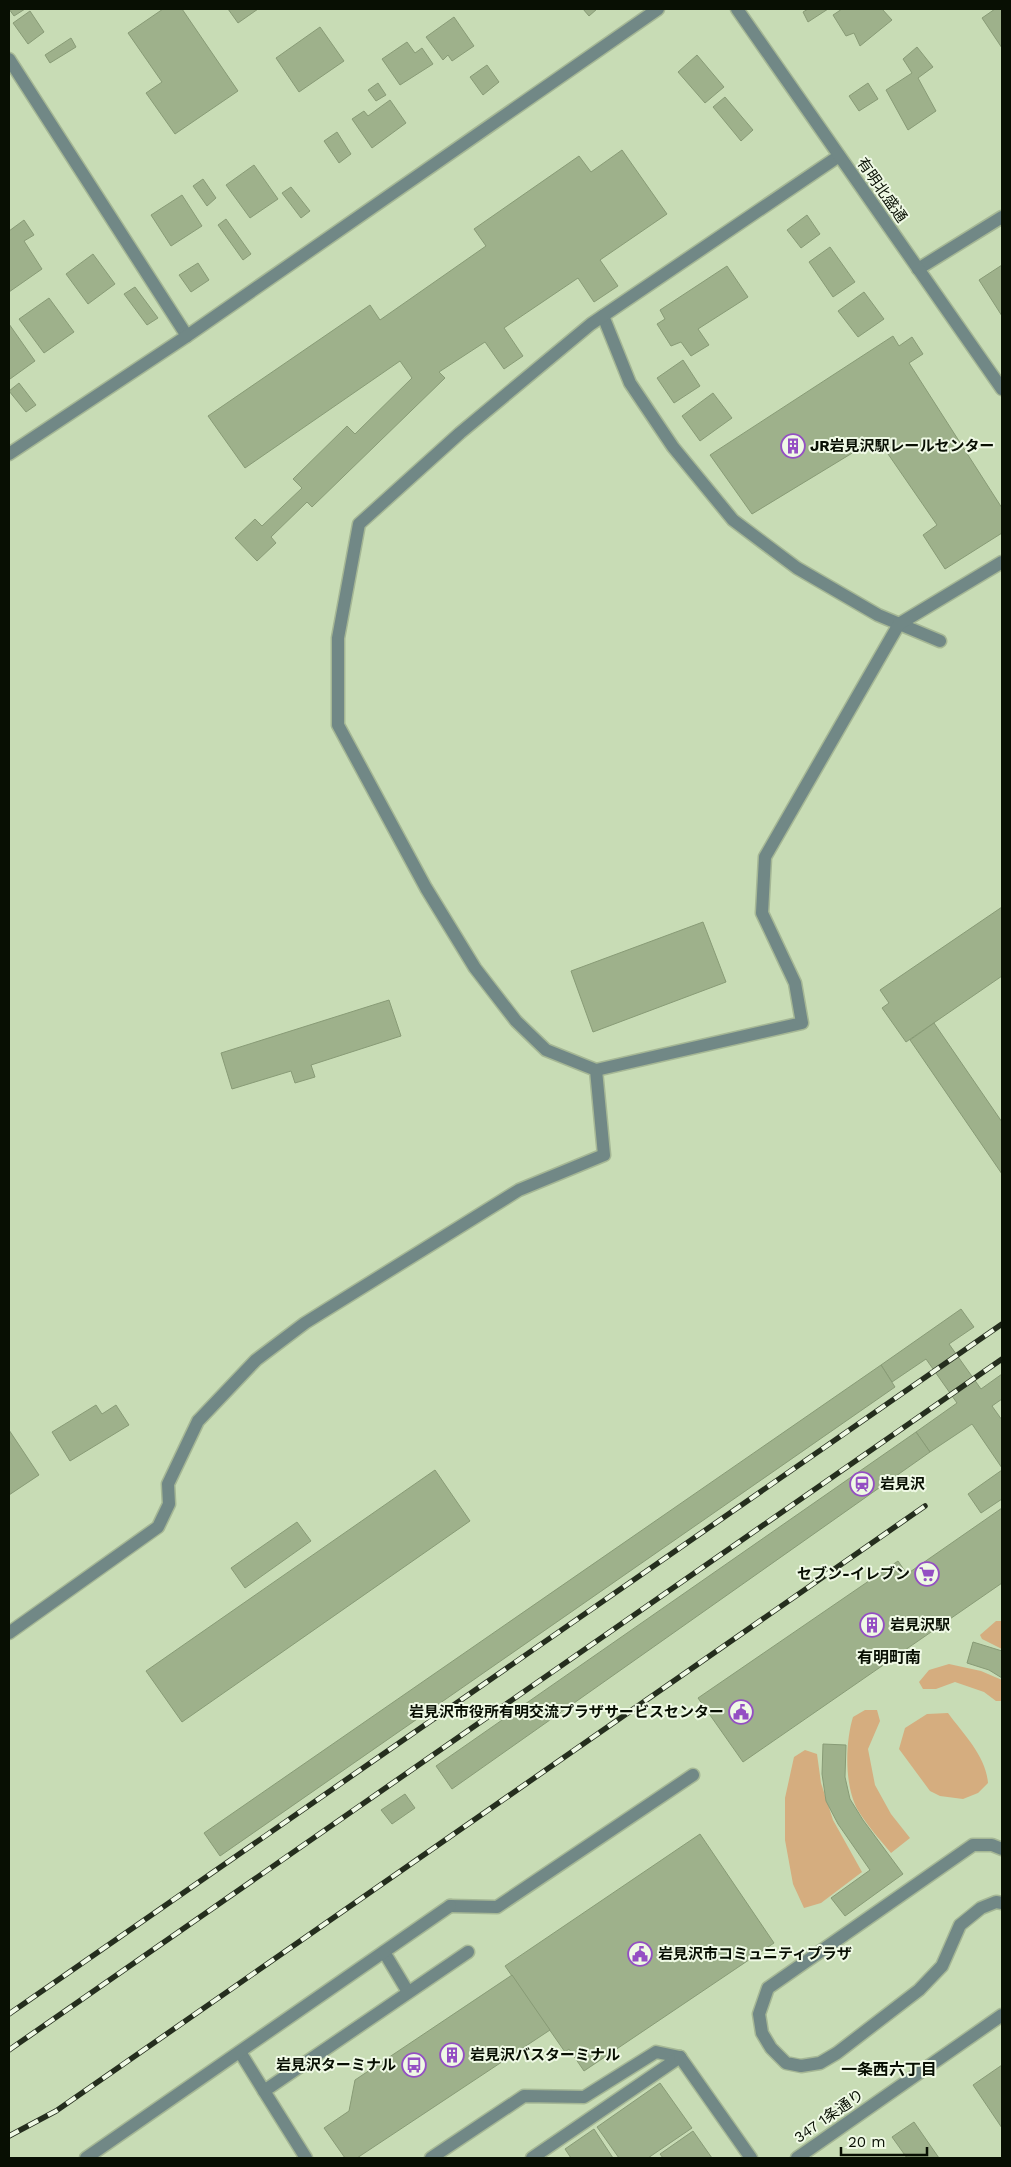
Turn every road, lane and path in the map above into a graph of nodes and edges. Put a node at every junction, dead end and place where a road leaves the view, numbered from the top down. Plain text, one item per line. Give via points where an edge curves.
1 (658, 9) edge
2 (737, 9) edge
3 (9, 58) edge
4 (839, 156) junction
5 (1002, 217) edge
6 (918, 269) junction
7 (604, 316) junction
8 (187, 336) junction
9 (1002, 389) edge
10 (9, 454) edge
11 (1002, 562) edge
12 (899, 624) junction
13 (940, 641) dead end
14 (596, 1070) junction
15 (9, 1633) edge
16 (693, 1775) dead end
17 (1002, 1848) edge
18 (1002, 1902) edge
19 (384, 1952) junction
20 (468, 1952) dead end
21 (408, 1992) junction
22 (1002, 2014) edge
23 (240, 2052) junction
24 (680, 2057) junction
25 (264, 2091) junction
26 (86, 2158) edge
27 (306, 2158) edge
28 (430, 2158) edge
29 (532, 2158) edge
30 (751, 2158) edge
31 (797, 2158) edge

1 - 8 street
2 - 4 street, 有明北盛通
3 - 8 street
4 - 6 street, 有明北盛通
4 - 7 street
5 - 6 street
6 - 9 street, 有明北盛通
7 - 12 street via 630,383 673,447 733,520 797,568 878,616
7 - 14 street via 460,433 359,524 338,638 338,725 431,896 475,968 516,1022 546,1050
8 - 10 street
11 - 12 street
12 - 13 street
12 - 14 street via 765,857 762,913 795,983 802,1023
14 - 15 street via 604,1155 519,1190 305,1323 256,1360 198,1421 168,1484 169,1504 158,1527
16 - 19 street via 497,1907 450,1906
17 - 18 street via 992,1844 973,1845 768,1988 759,2014 762,2033 770,2048 786,2063 801,2066 820,2063 837,2053 919,1990 942,1966 960,1925 981,1908
19 - 21 street
19 - 23 street
20 - 21 street
21 - 25 street
22 - 31 street, 347 1条通り
23 - 25 street
23 - 26 street
24 - 28 street via 656,2052 584,2097 524,2096
24 - 29 street
24 - 30 street
25 - 27 street

